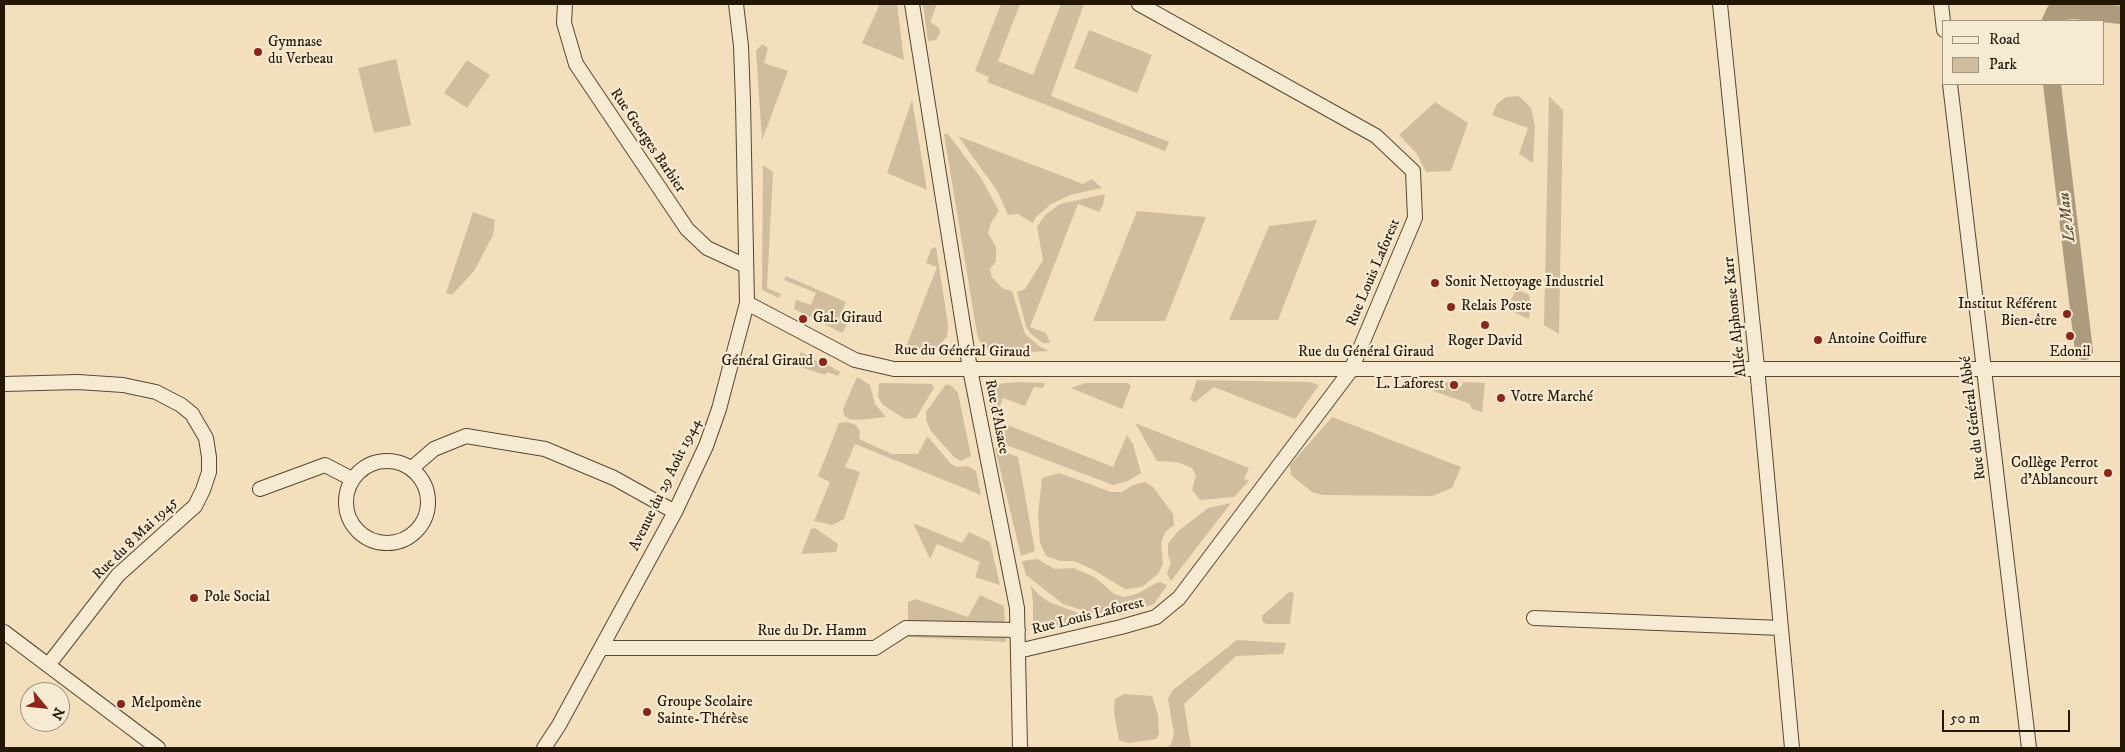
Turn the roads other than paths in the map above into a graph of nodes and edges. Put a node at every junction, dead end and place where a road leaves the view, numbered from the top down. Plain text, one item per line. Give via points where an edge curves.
1 (565, 4) edge
2 (736, 4) edge
3 (912, 4) edge
4 (1140, 4) edge
5 (1720, 4) edge
6 (1941, 4) edge
7 (1943, 20) edge
8 (1950, 85) edge
9 (746, 266) junction
10 (747, 303) junction
11 (1757, 368) junction
12 (1984, 368) junction
13 (970, 369) junction
14 (2121, 369) edge
15 (1351, 370) junction
16 (4, 384) edge
17 (412, 468) junction
18 (352, 479) junction
19 (260, 489) dead end
20 (675, 512) junction
21 (1534, 618) dead end
22 (1781, 628) junction
23 (1018, 630) junction
24 (4, 632) edge
25 (601, 648) junction
26 (1018, 651) junction
27 (49, 664) junction
28 (158, 748) edge
29 (544, 748) edge
30 (1020, 748) edge
31 (1792, 748) edge
32 (2029, 748) edge

1 - 9 street, Rue Georges Barbier via 564,23 576,64 687,229 707,248
2 - 9 street, Avenue du 29 Août 1944 via 744,102
3 - 13 street, Rue d'Alsace
4 - 15 street, Rue Louis Laforest via 1376,136 1413,171 1416,218
5 - 11 street, Allée Alphonse Karr
6 - 7 street
8 - 12 street, Rue du Général Abbé
9 - 10 street, Avenue du 29 Août 1944
10 - 13 street, Rue du Général Giraud via 855,360 894,369
10 - 20 street, Avenue du 29 Août 1944 via 720,409
11 - 12 street, Rue du Général Giraud
11 - 15 street, Rue du Général Giraud
11 - 22 street, Allée Alphonse Karr
12 - 14 street, Rue du Général Giraud
12 - 32 street, Rue du Général Abbé
13 - 15 street, Rue du Général Giraud
13 - 23 street, Rue d'Alsace via 1017,608
15 - 26 street, Rue Louis Laforest via 1182,594 1156,617
16 - 27 street, Rue du 8 Mai 1945 via 78,382 122,385 156,392 192,414 206,438 209,472 194,506 118,575
17 - 18 street via 391,460 369,464
17 - 18 street via 426,487 428,511 416,532 395,544 370,541 352,525 345,502
17 - 20 street via 434,449 466,436 545,449 614,478
18 - 19 street via 325,465
20 - 25 street, Avenue du 29 Août 1944
21 - 22 street
22 - 31 street, Allée Alphonse Karr
23 - 25 street, Rue du Dr. Hamm via 906,628 875,648
23 - 26 street, Rue d'Alsace
24 - 27 street
25 - 29 street, Avenue du 29 Août 1944
26 - 30 street, Rue d'Alsace
27 - 28 street

